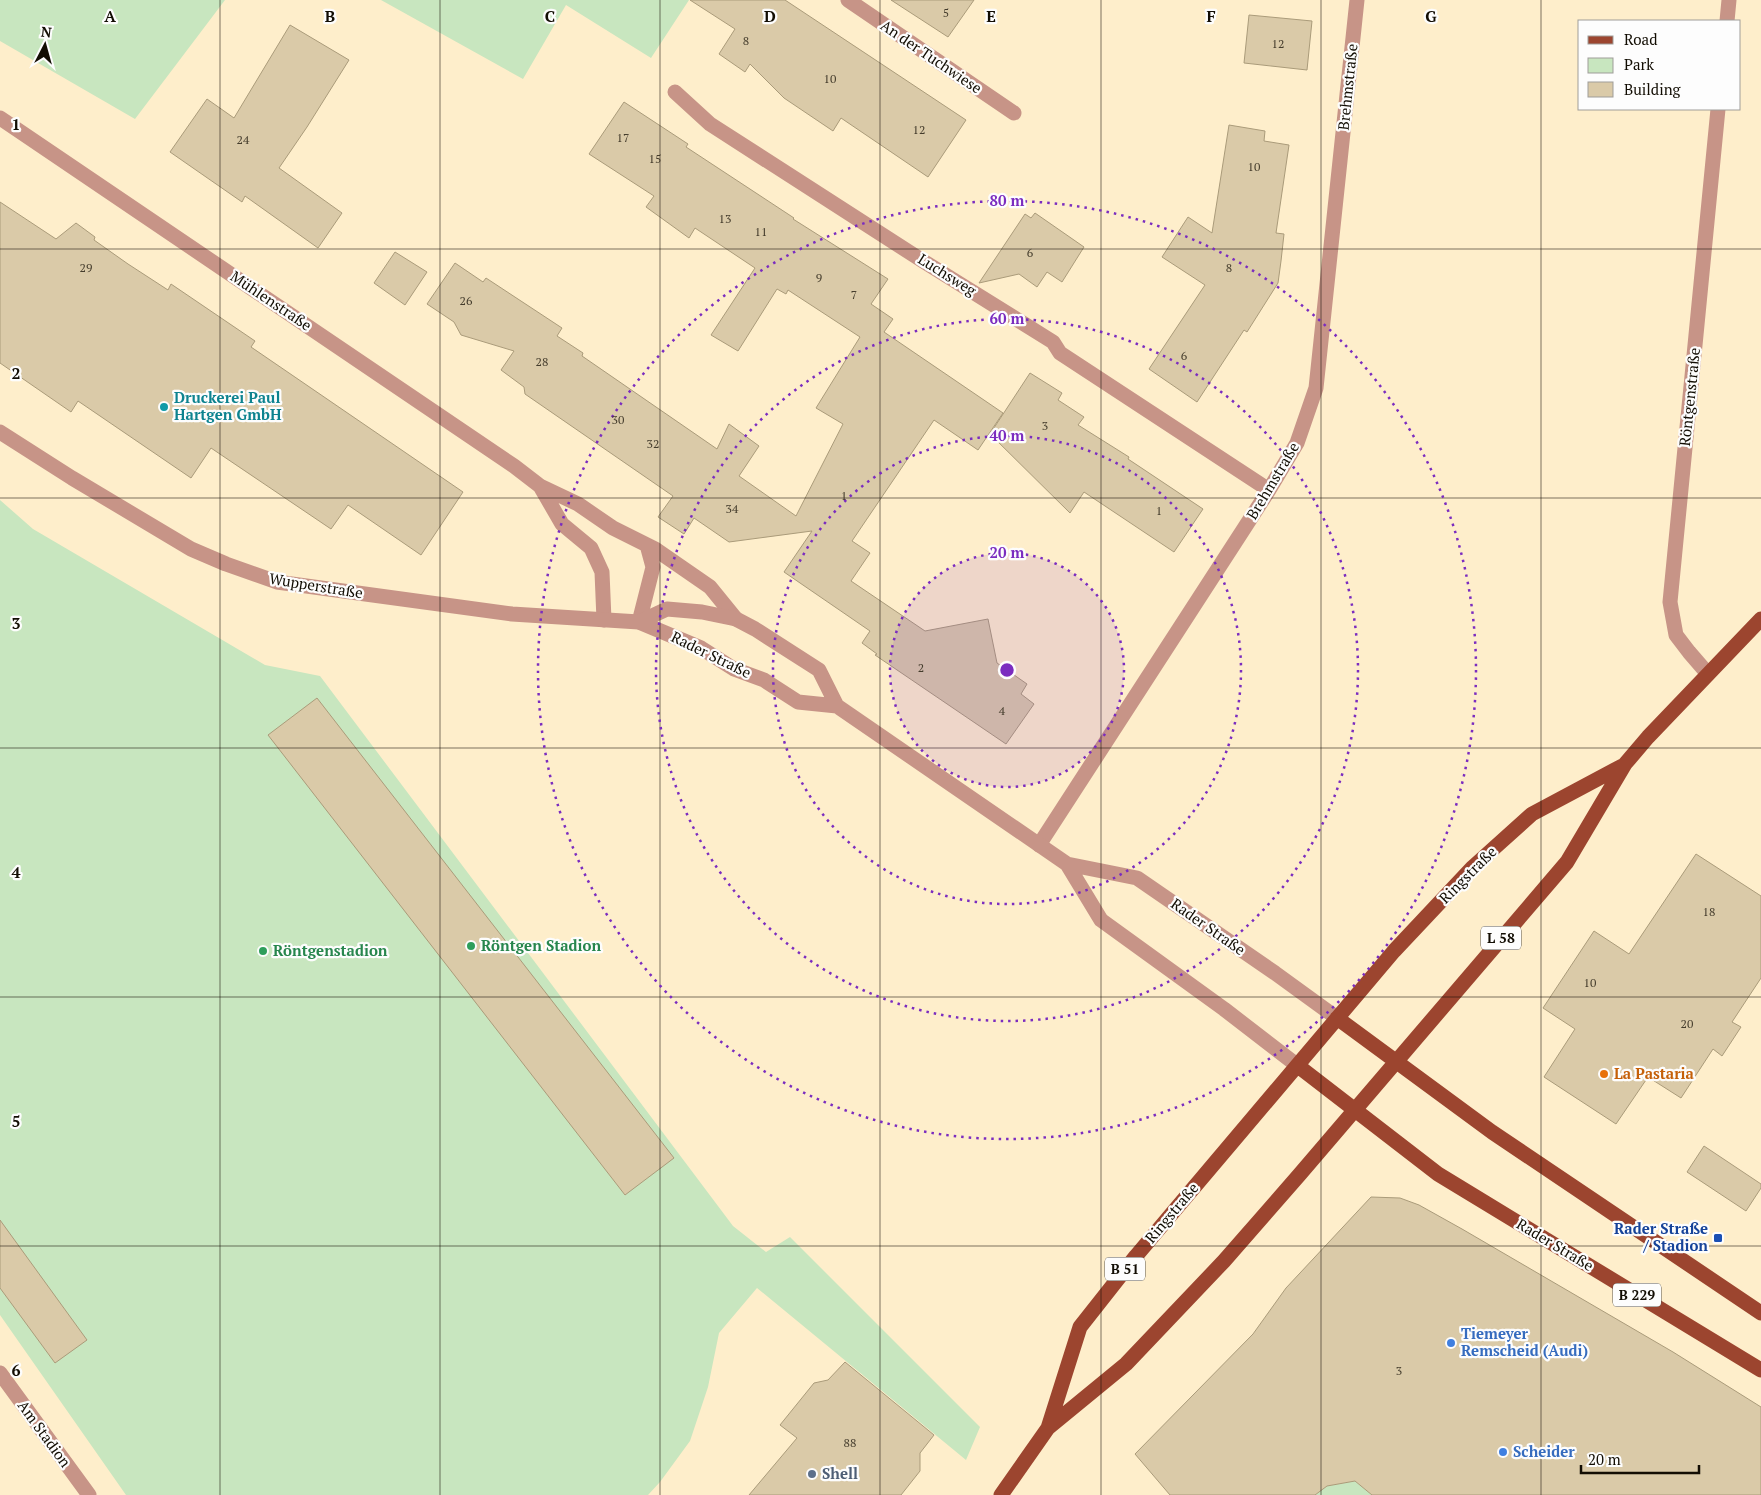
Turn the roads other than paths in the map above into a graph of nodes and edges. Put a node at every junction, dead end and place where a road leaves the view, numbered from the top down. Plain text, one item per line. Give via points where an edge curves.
1 (848, 0) edge
2 (1357, 0) edge
3 (1729, 0) edge
4 (1727, 20) edge
5 (675, 92) dead end
6 (1718, 110) edge
7 (1014, 113) dead end
8 (0, 118) edge
9 (0, 432) edge
10 (540, 486) junction
11 (1269, 490) junction
12 (647, 545) junction
13 (736, 619) junction
14 (1761, 619) edge
15 (604, 620) junction
16 (639, 622) junction
17 (1708, 674) junction
18 (837, 706) junction
19 (1625, 764) junction
20 (1039, 845) junction
21 (1067, 864) junction
22 (1337, 1018) junction
23 (1396, 1063) junction
24 (1298, 1066) junction
25 (1355, 1110) junction
26 (1761, 1313) edge
27 (1761, 1370) edge
28 (0, 1373) edge
29 (1048, 1428) junction
30 (89, 1495) edge
31 (1001, 1495) edge

1 - 7 street, An der Tuchwiese
2 - 11 street, Brehmstraße via 1316,388 1297,443
3 - 4 street
5 - 11 street, Luchsweg via 710,124 1054,342 1060,353
6 - 17 street, Röntgenstraße via 1670,602 1676,635
8 - 10 street, Mühlenstraße
9 - 15 street, Wupperstraße via 191,550 277,582 512,614
10 - 12 street, Mühlenstraße via 578,504 613,528
10 - 15 street, Mühlenstraße via 562,524 591,548 602,572
11 - 20 street, Brehmstraße
12 - 13 street, Mühlenstraße via 710,587
12 - 16 street via 653,566
13 - 16 street, Rader Straße via 667,609
13 - 18 street, Rader Straße via 819,670
14 - 17 main road, Ringstraße / L 58
15 - 16 street, Wupperstraße
16 - 18 street, Rader Straße via 702,648 734,669 764,680 798,702
17 - 19 main road, Ringstraße / L 58
18 - 20 street, Rader Straße
19 - 22 main road, Ringstraße / L 58 via 1532,814 1473,867
19 - 23 main road, Ringstraße / L 58 via 1567,862
20 - 21 street, Rader Straße / B 229
21 - 22 street, Rader Straße / B 229 via 1137,878
21 - 24 street, Rader Straße / B 229 via 1101,920 1224,1008
22 - 23 main road, B 229
22 - 24 main road, B 51
23 - 25 main road, Ringstraße
23 - 26 main road, B 229 via 1492,1132
24 - 25 main road, B 229
24 - 29 main road, Ringstraße / B 51 via 1136,1256 1080,1327
25 - 27 main road, Rader Straße / B 229 via 1438,1174
25 - 29 main road, Ringstraße / B 51 via 1224,1261 1126,1364
28 - 30 street, Am Stadion
29 - 31 main road, Ringstraße / B 51

